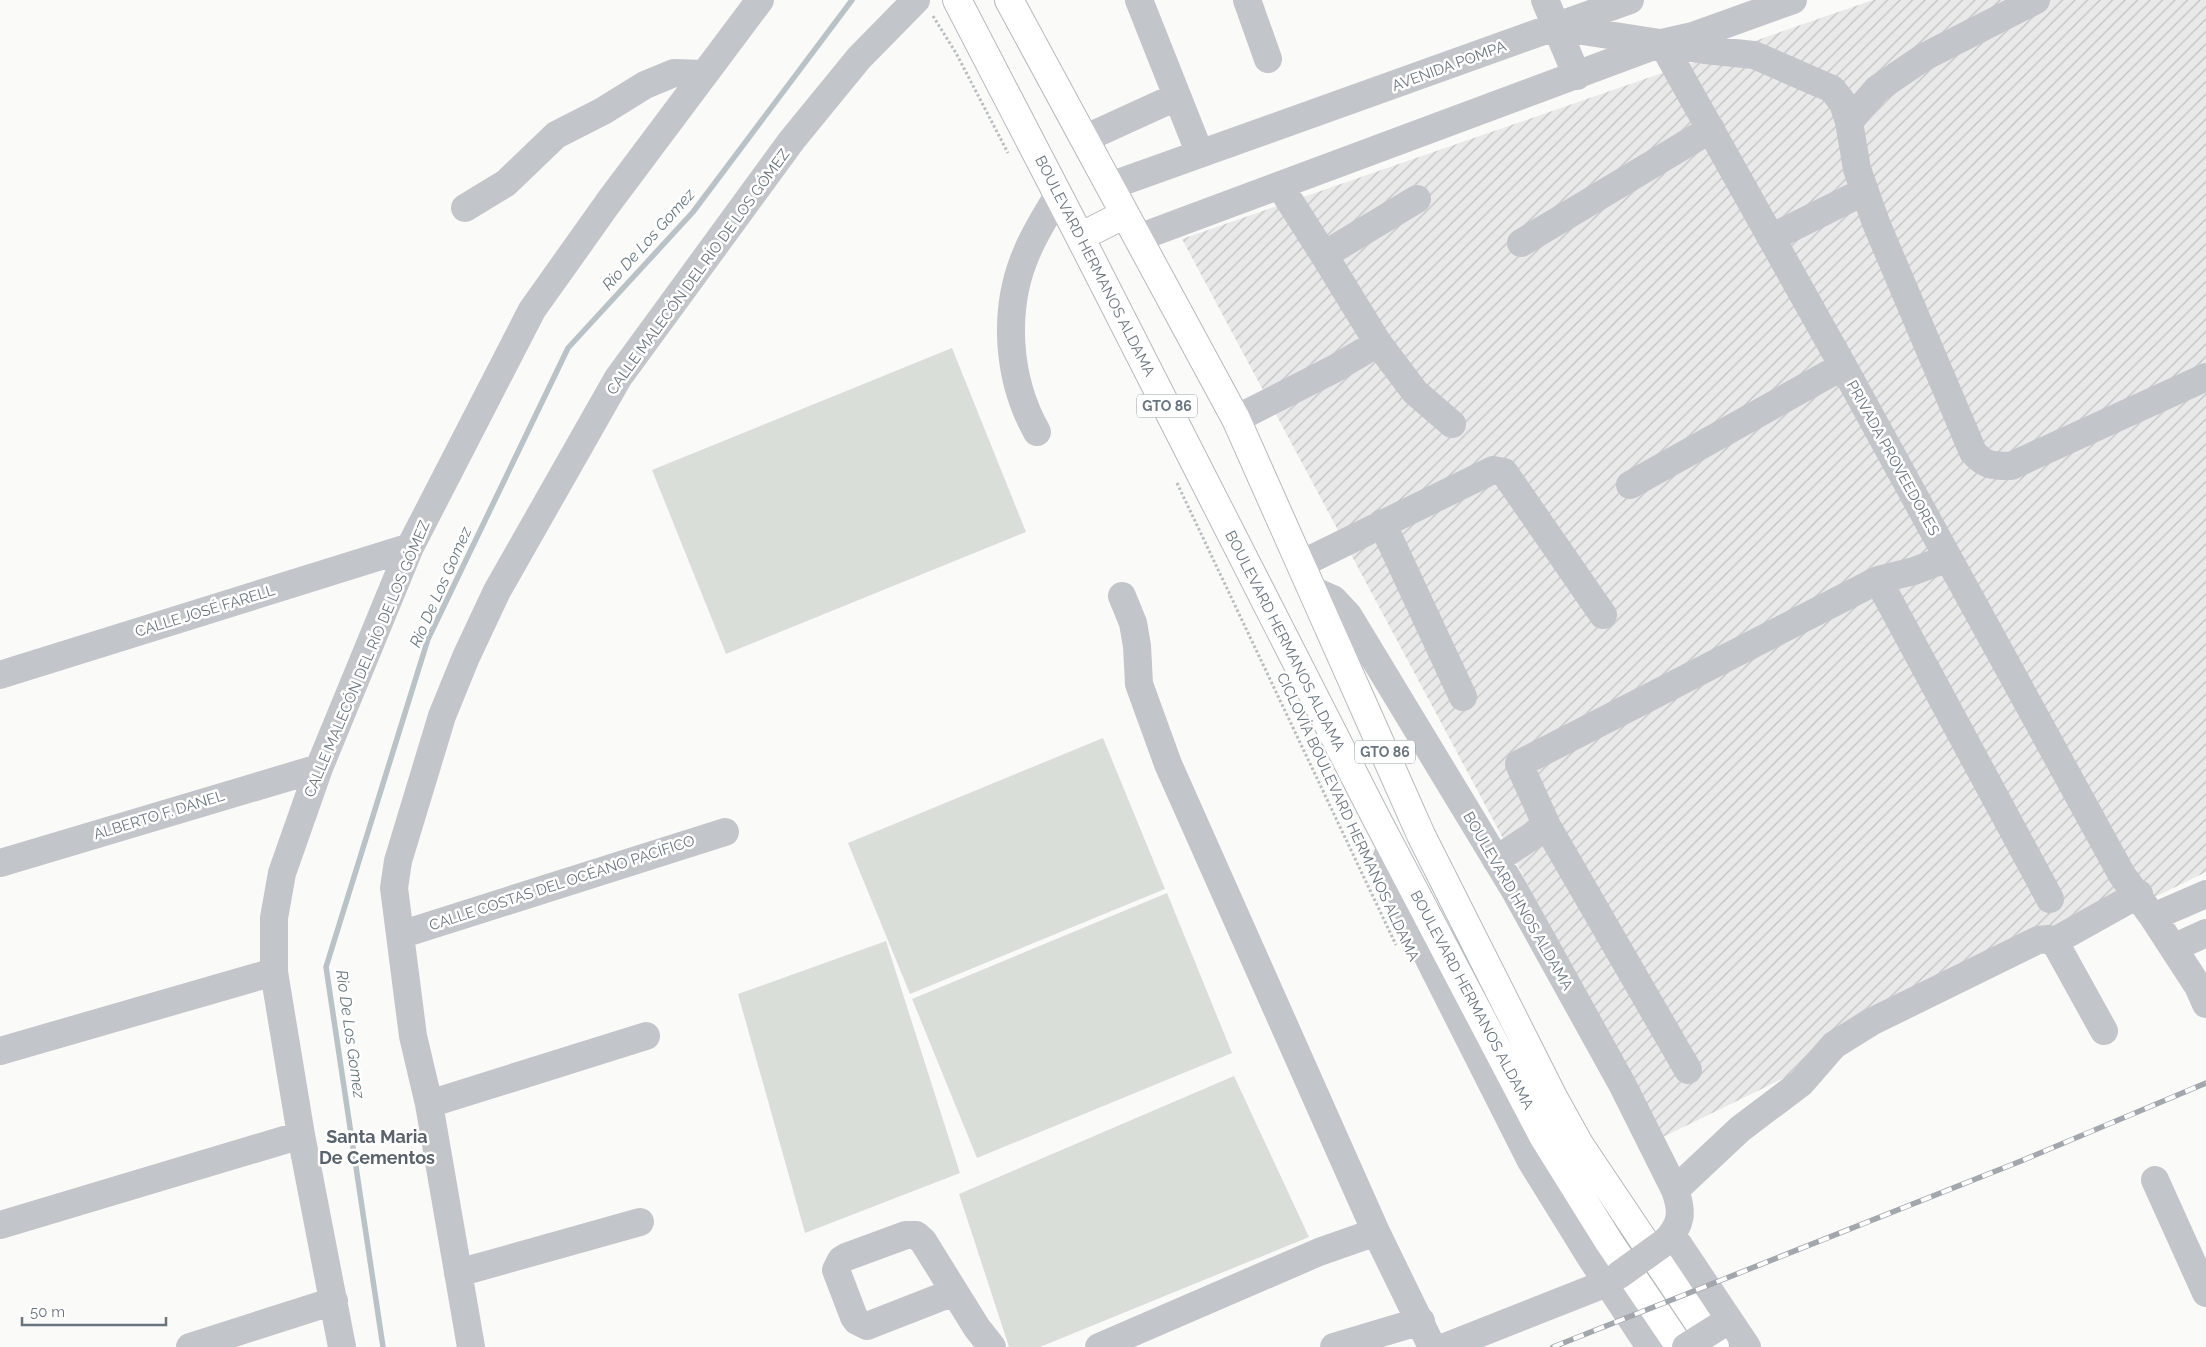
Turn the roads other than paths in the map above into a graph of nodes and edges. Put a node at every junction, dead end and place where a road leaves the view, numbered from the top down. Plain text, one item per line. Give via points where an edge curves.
1 (760, 0) edge
2 (956, 0) edge
3 (1009, 0) edge
4 (1140, 0) edge
5 (1247, 0) edge
6 (1545, 0) edge
7 (1630, 0) edge
8 (1793, 0) edge
9 (2036, 0) edge
10 (924, 8) edge
11 (1557, 27) junction
12 (1662, 43) junction
13 (1268, 59) dead end
14 (704, 74) junction
15 (1577, 76) junction
16 (1176, 96) junction
17 (1849, 122) junction
18 (1711, 129) junction
19 (1084, 139) junction
20 (1200, 154) junction
21 (1110, 186) junction
22 (1280, 186) junction
23 (1864, 191) junction
24 (1058, 195) junction
25 (1417, 199) dead end
26 (464, 208) dead end
27 (1125, 214) junction
28 (1080, 237) junction
29 (1138, 238) junction
30 (1771, 238) junction
31 (1521, 243) dead end
32 (1324, 255) junction
33 (1378, 343) junction
34 (1843, 366) junction
35 (2206, 377) edge
36 (1236, 419) junction
37 (1452, 424) dead end
38 (1038, 432) dead end
39 (1630, 485) dead end
40 (1382, 524) junction
41 (410, 547) junction
42 (1948, 558) junction
43 (1301, 564) junction
44 (1878, 580) junction
45 (1312, 590) junction
46 (1122, 596) dead end
47 (1603, 615) dead end
48 (0, 675) edge
49 (1463, 697) dead end
50 (319, 768) junction
51 (1374, 814) junction
52 (1547, 826) junction
53 (725, 832) dead end
54 (1496, 860) junction
55 (0, 863) edge
56 (2130, 885) junction
57 (2206, 894) edge
58 (2050, 899) dead end
59 (2154, 917) junction
60 (2206, 933) edge
61 (400, 936) junction
62 (2054, 942) junction
63 (2172, 948) junction
64 (274, 972) junction
65 (2203, 991) edge
66 (2104, 1031) dead end
67 (646, 1036) dead end
68 (0, 1051) edge
69 (1688, 1070) dead end
70 (429, 1104) junction
71 (300, 1136) junction
72 (2155, 1180) dead end
73 (1675, 1190) junction
74 (640, 1222) dead end
75 (0, 1225) edge
76 (1376, 1232) junction
77 (1668, 1239) junction
78 (458, 1273) junction
79 (1613, 1279) junction
80 (954, 1292) dead end
81 (2206, 1293) edge
82 (334, 1301) junction
83 (1421, 1321) junction
84 (1726, 1334) edge
85 (190, 1347) edge
86 (342, 1347) edge
87 (471, 1347) edge
88 (992, 1347) edge
89 (1099, 1347) edge
90 (1334, 1347) edge
91 (1432, 1347) edge
92 (1445, 1347) edge
93 (1650, 1347) edge
94 (1680, 1347) edge
95 (1686, 1347) edge
96 (1747, 1347) edge

1 - 14 street, CALLE MALECÓN DEL RÍO DE LOS GÓMEZ
2 - 24 main road, BOULEVARD HERMANOS ALDAMA / GTO 86
3 - 19 main road, BOULEVARD HERMANOS ALDAMA / GTO 86
4 - 16 street
5 - 13 street
6 - 11 street
7 - 11 street
8 - 12 street, AVENIDA POMPA via 1693,36
9 - 17 street via 1924,58 1878,89
10 - 61 street, CALLE MALECÓN DEL RÍO DE LOS GÓMEZ via 859,58 792,140 618,378 498,591 442,716 400,852 394,888
11 - 12 street, AVENIDA POMPA
11 - 15 street
11 - 20 street, AVENIDA POMPA
12 - 15 street
12 - 17 street via 1754,55 1832,89 1843,103
12 - 18 street, PRIVADA PROVEEDORES
14 - 26 street via 674,73 645,84 603,111 556,135 506,183
14 - 41 street, CALLE MALECÓN DEL RÍO DE LOS GÓMEZ via 532,310
15 - 22 street
16 - 19 street
16 - 20 street
17 - 23 street
18 - 30 street, PRIVADA PROVEEDORES
18 - 31 street
19 - 21 main road, BOULEVARD HERMANOS ALDAMA / GTO 86
20 - 21 street, AVENIDA POMPA
21 - 27 main road, BOULEVARD HERMANOS ALDAMA / GTO 86
22 - 29 street
22 - 32 street
23 - 30 street
23 - 35 street via 1973,452 1982,462 1991,466 2011,466
24 - 28 main road, BOULEVARD HERMANOS ALDAMA / GTO 86
24 - 38 street via 1027,252 1016,292 1012,328 1013,367 1024,409
25 - 32 street
27 - 28 main road
27 - 29 main road, BOULEVARD HERMANOS ALDAMA / GTO 86
28 - 51 main road, BOULEVARD HERMANOS ALDAMA / GTO 86
29 - 36 main road, BOULEVARD HERMANOS ALDAMA / GTO 86
30 - 34 street, PRIVADA PROVEEDORES
32 - 33 street
33 - 36 street
33 - 37 street via 1415,392
34 - 39 street
34 - 42 street, PRIVADA PROVEEDORES
36 - 43 main road, BOULEVARD HERMANOS ALDAMA / GTO 86
40 - 43 street
40 - 47 street via 1494,470 1504,472
40 - 49 street
41 - 48 street, CALLE JOSÉ FARELL
41 - 50 street, CALLE MALECÓN DEL RÍO DE LOS GÓMEZ
42 - 44 street
42 - 56 street, PRIVADA PROVEEDORES
43 - 45 main road, BOULEVARD HERMANOS ALDAMA / GTO 86
44 - 52 street via 1519,764
44 - 58 street
45 - 54 street, BOULEVARD HNOS ALDAMA via 1333,599 1348,615
45 - 84 main road, BOULEVARD HERMANOS ALDAMA / GTO 86 via 1421,834 1579,1144 1686,1304
46 - 76 street via 1133,624 1139,684 1168,764
50 - 55 street, ALBERTO F. DANEL
50 - 64 street, CALLE MALECÓN DEL RÍO DE LOS GÓMEZ via 282,873 274,918
51 - 79 street via 1398,889 1434,969 1531,1161
51 - 94 main road, BOULEVARD HERMANOS ALDAMA / GTO 86 via 1543,1136
52 - 54 street
52 - 69 street
53 - 61 street, CALLE COSTAS DEL OCÉANO PACÍFICO
54 - 73 street, BOULEVARD HNOS ALDAMA via 1603,1050
56 - 59 street, PRIVADA PROVEEDORES
56 - 62 street
57 - 59 street
59 - 63 street, PRIVADA PROVEEDORES
60 - 63 street
61 - 70 street, CALLE MALECÓN DEL RÍO DE LOS GÓMEZ via 413,1036
62 - 66 street
62 - 73 street via 2038,940 1871,1022 1834,1045 1801,1083 1740,1130
63 - 65 street, PRIVADA PROVEEDORES
64 - 68 street
64 - 71 street, CALLE MALECÓN DEL RÍO DE LOS GÓMEZ
67 - 70 street
70 - 78 street, CALLE MALECÓN DEL RÍO DE LOS GÓMEZ
71 - 75 street
71 - 82 street, CALLE MALECÓN DEL RÍO DE LOS GÓMEZ
72 - 81 street
73 - 77 street, BOULEVARD HNOS ALDAMA via 1681,1206 1680,1217
74 - 78 street
76 - 83 street
76 - 89 street via 1320,1252
77 - 79 street, bridge
77 - 84 street
78 - 87 street, CALLE MALECÓN DEL RÍO DE LOS GÓMEZ
79 - 92 street
79 - 93 street
80 - 88 street
82 - 85 street
82 - 86 street, CALLE MALECÓN DEL RÍO DE LOS GÓMEZ
83 - 90 street
83 - 91 street
84 - 95 street, bridge
84 - 96 street

